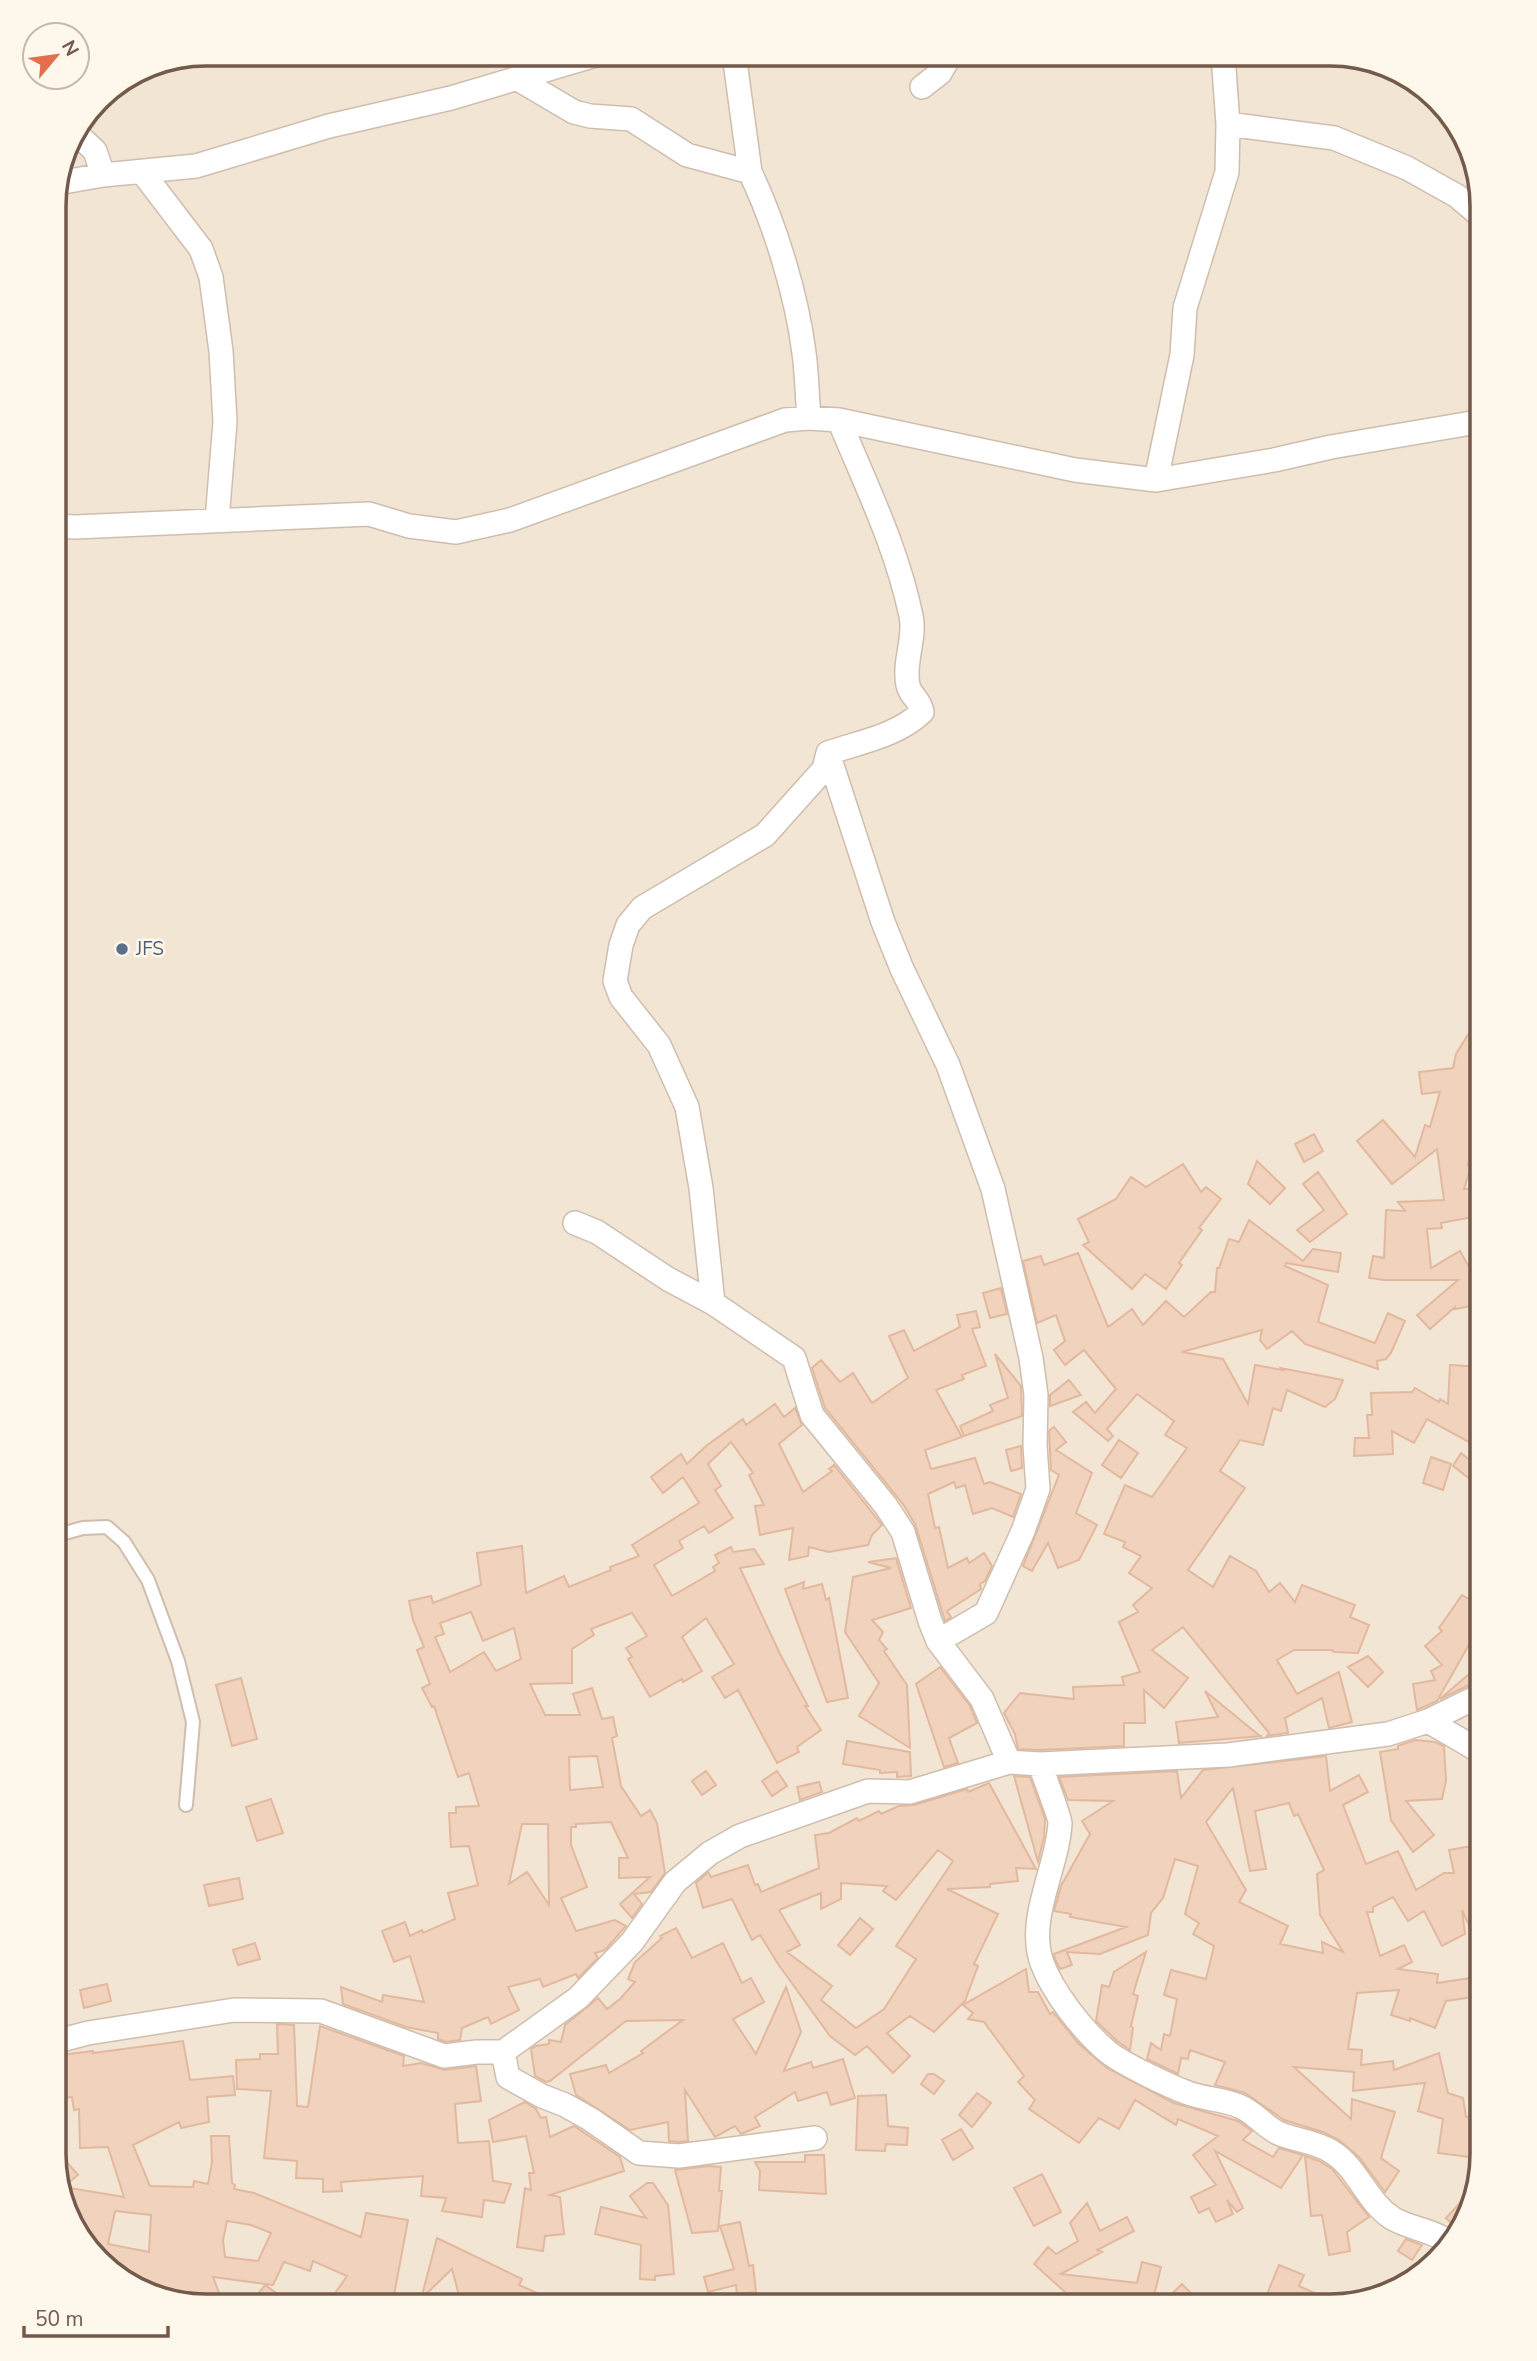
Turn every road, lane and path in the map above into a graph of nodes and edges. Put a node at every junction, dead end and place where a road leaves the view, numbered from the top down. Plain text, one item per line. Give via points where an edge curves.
1 (557, 67) edge
2 (736, 67) edge
3 (943, 67) edge
4 (1224, 67) edge
5 (518, 79) junction
6 (922, 87) dead end
7 (1228, 124) junction
8 (85, 139) edge
9 (750, 172) junction
10 (143, 173) junction
11 (103, 175) junction
12 (69, 181) edge
13 (1470, 207) edge
14 (809, 418) junction
15 (839, 421) junction
16 (1470, 423) edge
17 (1156, 480) junction
18 (217, 520) junction
19 (67, 527) edge
20 (828, 753) junction
21 (575, 1223) dead end
22 (713, 1303) junction
23 (66, 1533) edge
24 (938, 1641) junction
25 (1470, 1700) edge
26 (1428, 1721) junction
27 (1470, 1745) edge
28 (1009, 1762) junction
29 (1040, 1764) junction
30 (186, 1805) dead end
31 (66, 2039) edge
32 (503, 2052) junction
33 (815, 2138) dead end
34 (1442, 2238) edge

1 - 5 street
2 - 9 street
3 - 6 street
4 - 7 street
5 - 9 street via 575,112 631,119 687,155
5 - 10 street via 329,126 196,166
7 - 13 street via 1334,138 1407,168
7 - 17 street via 1227,172 1185,308 1182,355
8 - 11 street via 95,151
9 - 14 street via 789,282 804,351
10 - 11 street
10 - 18 street via 201,249 211,277 225,422
11 - 12 street
14 - 15 street
14 - 18 street via 785,420 510,520 456,532 408,526 369,514
15 - 17 street via 1075,470
15 - 20 street via 895,555 912,620 908,689 922,712 895,731
16 - 17 street
18 - 19 street
20 - 22 street via 824,769 765,835 642,908 628,925 621,945 615,981 621,997 659,1045 687,1107
20 - 24 street via 883,922 947,1065 993,1189 1036,1395 1038,1489 1023,1531 986,1613
21 - 22 street
22 - 24 street via 794,1358 812,1415 903,1532
23 - 30 lane via 107,1527 124,1542 148,1580 178,1661 193,1722
24 - 28 street via 982,1699
25 - 26 street
26 - 27 street
26 - 29 street via 1388,1734 1228,1755
28 - 29 street
28 - 32 street via 910,1793 868,1791 740,1836 709,1853 675,1882 632,1942 578,1998
29 - 34 street via 1060,1821 1041,1905 1041,1962 1056,1992 1083,2025 1109,2053 1165,2083 1242,2107 1276,2132 1333,2152 1392,2218
31 - 32 street via 234,2010 321,2011 444,2056
32 - 33 street via 508,2077 590,2119 639,2153 678,2156

